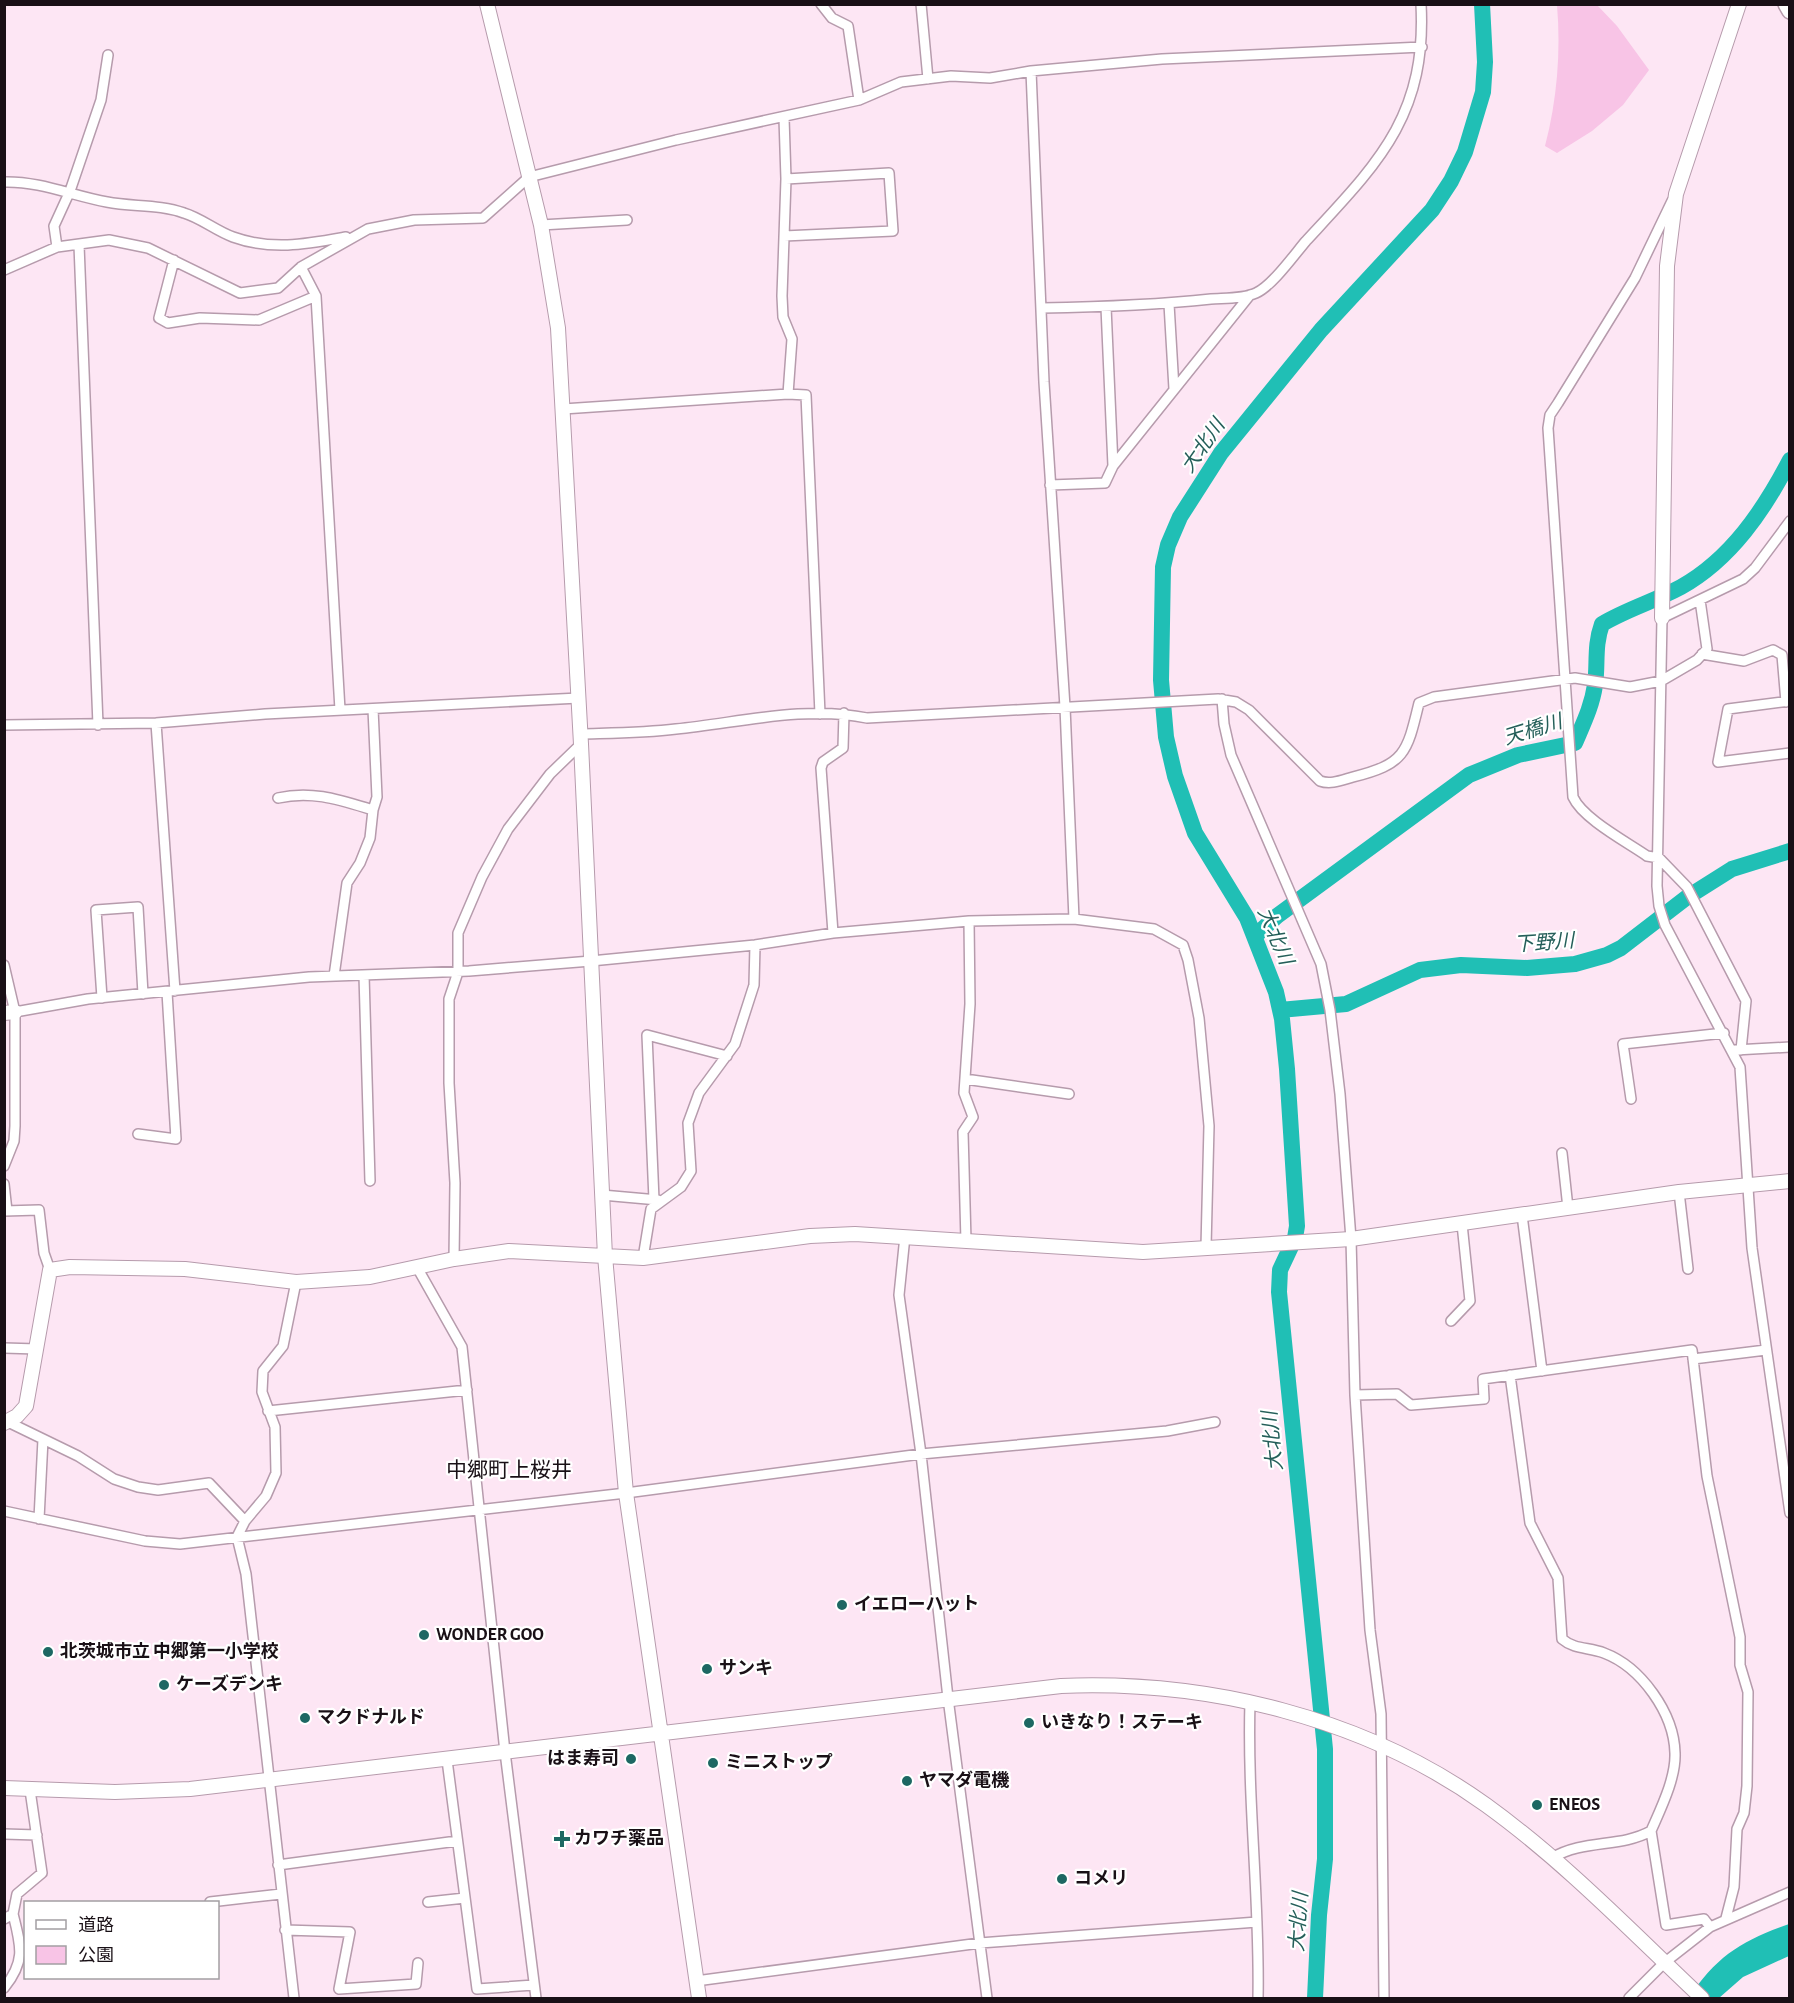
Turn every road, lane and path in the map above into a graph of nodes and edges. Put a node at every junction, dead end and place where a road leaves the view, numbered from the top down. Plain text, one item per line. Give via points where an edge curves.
1 (487, 4) edge
2 (821, 4) edge
3 (921, 4) edge
4 (1422, 4) edge
5 (1739, 4) edge
6 (1786, 4) edge
7 (1790, 11) edge
8 (1422, 47) junction
9 (108, 55) dead end
10 (1030, 71) junction
11 (928, 78) junction
12 (859, 100) junction
13 (784, 118) junction
14 (529, 177) junction
15 (786, 179) junction
16 (4, 182) edge
17 (70, 191) junction
18 (1676, 194) junction
19 (627, 220) dead end
20 (541, 225) junction
21 (354, 235) junction
22 (784, 236) junction
23 (78, 244) junction
24 (57, 247) junction
25 (174, 260) junction
26 (301, 267) junction
27 (4, 270) edge
28 (1250, 295) junction
29 (316, 296) junction
30 (1170, 304) junction
31 (1106, 306) junction
32 (1042, 308) junction
33 (1174, 389) junction
34 (789, 394) junction
35 (563, 409) junction
36 (1113, 466) junction
37 (1050, 485) junction
38 (1790, 521) edge
39 (1700, 600) junction
40 (1662, 618) junction
41 (1702, 654) junction
42 (1565, 678) junction
43 (1661, 681) junction
44 (579, 698) junction
45 (1220, 699) junction
46 (1788, 702) edge
47 (1065, 707) junction
48 (373, 709) junction
49 (340, 710) junction
50 (844, 713) junction
51 (820, 714) junction
52 (156, 723) junction
53 (98, 724) junction
54 (4, 725) edge
55 (581, 739) junction
56 (1790, 753) edge
57 (278, 798) dead end
58 (373, 810) junction
59 (1659, 858) junction
60 (1074, 919) junction
61 (969, 921) junction
62 (833, 933) junction
63 (755, 945) junction
64 (591, 961) junction
65 (4, 965) edge
66 (458, 971) junction
67 (364, 975) junction
68 (334, 976) junction
69 (171, 992) junction
70 (143, 994) junction
71 (102, 998) junction
72 (10, 1012) edge
73 (1725, 1033) junction
74 (1790, 1047) edge
75 (1737, 1050) junction
76 (727, 1056) junction
77 (965, 1079) junction
78 (1069, 1094) dead end
79 (1631, 1099) dead end
80 (138, 1134) dead end
81 (1562, 1153) dead end
82 (4, 1166) edge
83 (370, 1181) dead end
84 (1790, 1181) edge
85 (4, 1184) edge
86 (1749, 1186) junction
87 (1679, 1192) junction
88 (602, 1195) junction
89 (659, 1201) junction
90 (1568, 1208) junction
91 (6, 1211) edge
92 (1522, 1215) junction
93 (1462, 1224) junction
94 (905, 1236) junction
95 (1347, 1240) junction
96 (966, 1241) junction
97 (1211, 1247) junction
98 (605, 1256) junction
99 (643, 1258) junction
100 (454, 1259) junction
101 (418, 1269) junction
102 (1688, 1269) dead end
103 (50, 1270) junction
104 (296, 1282) junction
105 (1451, 1321) dead end
106 (4, 1348) edge
107 (37, 1348) junction
108 (1766, 1350) junction
109 (1693, 1359) junction
110 (1542, 1371) junction
111 (1510, 1375) junction
112 (466, 1390) junction
113 (1355, 1395) junction
114 (268, 1411) junction
115 (1215, 1422) dead end
116 (6, 1423) edge
117 (43, 1439) junction
118 (921, 1454) junction
119 (626, 1493) junction
120 (480, 1510) junction
121 (4, 1511) edge
122 (1790, 1513) edge
123 (39, 1519) junction
124 (245, 1521) junction
125 (237, 1537) junction
126 (948, 1698) junction
127 (1253, 1703) junction
128 (662, 1734) junction
129 (1379, 1745) junction
130 (505, 1752) junction
131 (447, 1760) junction
132 (268, 1781) junction
133 (4, 1788) edge
134 (30, 1790) junction
135 (1652, 1831) junction
136 (4, 1834) edge
137 (37, 1835) junction
138 (458, 1841) junction
139 (1552, 1858) junction
140 (278, 1865) junction
141 (1790, 1892) edge
142 (281, 1894) junction
143 (465, 1898) junction
144 (219, 1901) edge
145 (428, 1902) dead end
146 (9, 1917) edge
147 (1726, 1918) junction
148 (1257, 1922) junction
149 (1710, 1927) junction
150 (285, 1929) junction
151 (980, 1943) junction
152 (418, 1963) dead end
153 (1666, 1965) junction
154 (696, 1981) junction
155 (534, 1985) junction
156 (4, 1988) edge
157 (294, 1998) edge
158 (536, 1998) edge
159 (699, 1998) edge
160 (987, 1998) edge
161 (1258, 1998) edge
162 (1384, 1998) edge
163 (1629, 1998) edge
164 (1702, 1998) edge

1 - 14 street
2 - 12 street via 832,18 848,26
3 - 11 street
4 - 8 street
5 - 18 street
6 - 7 main road
8 - 10 street via 1162,59
8 - 28 street via 1408,106 1374,168 1268,283
9 - 17 street via 101,100
10 - 11 street via 990,78
10 - 32 street
11 - 12 street via 901,82
12 - 13 street
13 - 14 street
13 - 15 street
14 - 20 street
14 - 21 street via 483,218 414,219 387,223
15 - 22 street
15 - 22 street via 889,173 893,231
16 - 17 street
17 - 21 street via 107,202 184,213 233,237 279,246
17 - 24 street via 54,226
18 - 40 street via 1668,266
18 - 42 street via 1635,279 1551,416 1548,428
19 - 20 street
20 - 35 street via 558,328
21 - 26 street
22 - 34 street via 783,317 792,339
23 - 24 street
23 - 25 street via 109,240
23 - 53 street
24 - 27 street
25 - 26 street via 240,293 278,288
25 - 29 street via 159,318 168,323 200,318 259,320
26 - 29 street
28 - 30 street
28 - 33 street
29 - 49 street
30 - 31 street
30 - 33 street
31 - 32 street
31 - 36 street
32 - 37 street
33 - 36 street
34 - 35 street
34 - 51 street via 806,395
35 - 44 street
36 - 37 street via 1105,483
37 - 47 street
38 - 39 street via 1743,579
39 - 40 street
39 - 41 street via 1707,649
40 - 43 street
41 - 43 street
41 - 46 street via 1744,661 1773,650 1782,655
42 - 43 street via 1630,687
42 - 45 street via 1445,695 1419,703 1411,735 1397,761 1381,770 1326,783 1249,710
42 - 59 street via 1576,805 1647,856
43 - 59 street
44 - 48 street
44 - 55 street
45 - 47 street
45 - 95 street via 1231,755 1321,964 1340,1094
46 - 56 street via 1728,709 1718,762
47 - 50 street via 867,718
47 - 60 street
48 - 49 street
48 - 58 street
49 - 52 street
50 - 51 street
50 - 62 street via 843,748 823,762 821,768
51 - 55 street
52 - 53 street
52 - 69 street
53 - 54 street
55 - 64 street
55 - 66 street via 508,829 482,877 458,933
57 - 58 street via 326,795
58 - 68 street via 370,838 347,883
59 - 73 street via 1657,886 1663,917
59 - 75 street via 1687,887 1746,1001
60 - 61 street
60 - 97 street via 1154,928 1183,945 1199,1018 1209,1126
61 - 62 street
61 - 77 street via 970,1004
62 - 63 street
63 - 64 street
63 - 76 street via 754,985 735,1044
64 - 66 street
64 - 88 street
65 - 72 street
66 - 67 street
66 - 100 street via 449,999
67 - 68 street
67 - 83 street
68 - 69 street
69 - 70 street
69 - 80 street via 176,1139
70 - 71 street
70 - 71 street via 138,907 96,910
71 - 72 street
72 - 82 street via 15,1126 14,1141
73 - 75 street
73 - 79 street via 1623,1044
74 - 75 street
75 - 86 street via 1743,1081
76 - 89 street via 699,1093 687,1123 691,1171 681,1187
76 - 89 street via 647,1035
77 - 78 street
77 - 96 street via 964,1093 973,1117 963,1132
81 - 90 street
84 - 86 street
85 - 91 street
86 - 87 street
86 - 108 street via 1752,1248
87 - 90 street
87 - 102 street
88 - 89 street
88 - 98 street
89 - 99 street via 651,1209
90 - 92 street
91 - 103 street via 39,1210
92 - 93 street
92 - 110 street
93 - 95 street
93 - 105 street via 1470,1301
94 - 96 street
94 - 99 street via 810,1236
94 - 118 street via 899,1295
95 - 97 street
95 - 113 street
96 - 97 street via 1143,1252
98 - 99 street
98 - 100 street via 509,1251
98 - 119 street
100 - 101 street
101 - 104 street
101 - 112 street via 462,1347
103 - 104 street via 185,1269
103 - 107 street
104 - 114 street via 283,1346 263,1371 262,1392
106 - 107 street
107 - 116 street via 26,1406
108 - 109 street
108 - 122 street
109 - 110 street via 1692,1350
109 - 147 street via 1707,1476 1748,1692 1747,1786 1744,1813 1737,1829 1734,1887
110 - 111 street
111 - 113 street via 1483,1379 1484,1399 1411,1405 1397,1394
111 - 135 street via 1530,1523 1558,1578 1562,1639 1571,1647 1604,1653 1631,1669 1649,1688 1671,1725 1676,1754
112 - 114 street
112 - 120 street
113 - 129 street
114 - 124 street via 275,1427 276,1473 266,1496
115 - 118 street via 1167,1431
116 - 117 street
117 - 123 street
117 - 124 street via 114,1479 138,1487 158,1490 209,1483
118 - 119 street
118 - 126 street
119 - 120 street
119 - 128 street
120 - 125 street
120 - 130 street
121 - 123 street
123 - 125 street via 145,1541 180,1544
124 - 125 street
125 - 132 street via 246,1574
126 - 127 street via 1091,1685 1161,1688
126 - 128 street
126 - 151 street
127 - 129 street via 1330,1725
127 - 148 street via 1249,1743
128 - 130 street
128 - 154 street
129 - 139 street via 1485,1804
129 - 162 street
130 - 131 street
130 - 155 street
131 - 132 street
131 - 138 street
132 - 134 street via 115,1792
132 - 140 street
133 - 134 street
134 - 137 street
135 - 139 street via 1632,1838 1570,1847
135 - 149 street via 1666,1925 1704,1919
136 - 137 street
137 - 146 street via 42,1873 17,1894
138 - 140 street
138 - 143 street
139 - 153 street
140 - 142 street
141 - 147 street
142 - 144 street
142 - 150 street
143 - 145 street
143 - 155 street via 477,1989
146 - 156 street via 20,1941 21,1958
147 - 149 street
148 - 151 street
148 - 161 street
149 - 153 street
150 - 152 street via 350,1932 339,1989 416,1984
150 - 157 street
151 - 154 street
151 - 160 street
153 - 163 street
153 - 164 street
154 - 159 street
155 - 158 street

